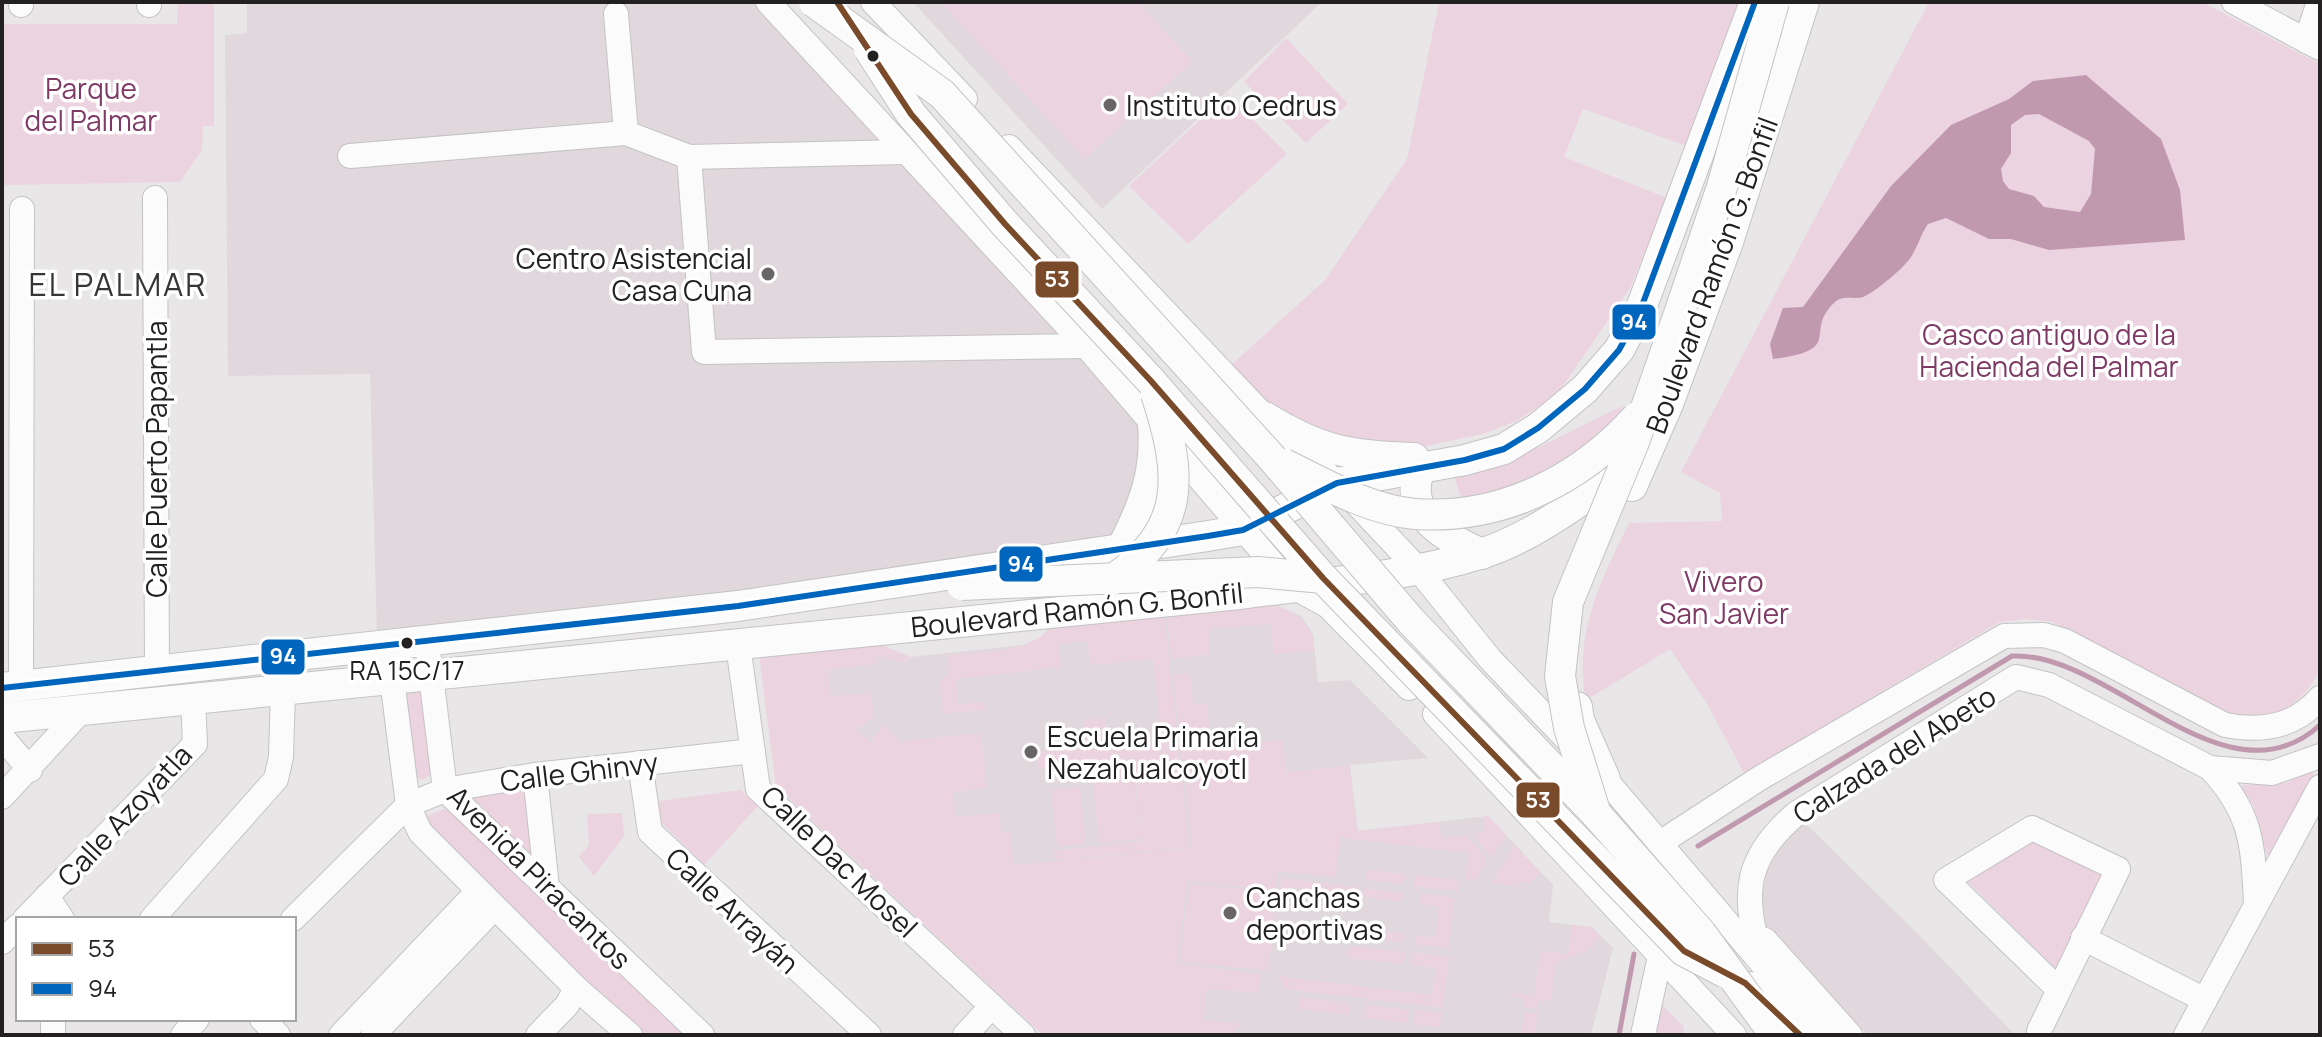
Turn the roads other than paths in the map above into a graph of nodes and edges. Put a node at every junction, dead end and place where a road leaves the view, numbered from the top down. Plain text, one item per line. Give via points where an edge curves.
1 (768, 2) edge
2 (814, 2) edge
3 (837, 2) edge
4 (873, 2) edge
5 (1755, 2) edge
6 (1774, 2) edge
7 (1804, 2) edge
8 (2234, 2) edge
9 (2319, 2) edge
10 (616, 14) dead end
11 (2313, 44) edge
12 (626, 133) junction
13 (904, 152) junction
14 (350, 156) dead end
15 (689, 157) junction
16 (1751, 163) junction
17 (155, 198) dead end
18 (22, 209) dead end
19 (1086, 346) junction
20 (1151, 381) junction
21 (1265, 417) junction
22 (1153, 424) junction
23 (1504, 449) junction
24 (1647, 449) junction
25 (1272, 458) junction
26 (1421, 467) junction
27 (1197, 473) junction
28 (1337, 483) junction
29 (1243, 530) junction
30 (1208, 536) junction
31 (1123, 546) junction
32 (1482, 554) junction
33 (1418, 569) junction
34 (1323, 578) junction
35 (877, 586) junction
36 (1292, 586) junction
37 (1240, 594) junction
38 (427, 643) junction
39 (738, 645) junction
40 (388, 648) junction
41 (1490, 659) junction
42 (497, 669) junction
43 (157, 672) junction
44 (431, 676) junction
45 (390, 680) junction
46 (12, 687) edge
47 (283, 691) junction
48 (2320, 698) edge
49 (193, 699) junction
50 (1421, 700) junction
51 (82, 710) junction
52 (2, 718) edge
53 (2, 737) edge
54 (753, 751) junction
55 (2320, 756) edge
56 (640, 763) junction
57 (2210, 768) junction
58 (30, 770) junction
59 (535, 775) junction
60 (1605, 779) junction
61 (2320, 787) edge
62 (445, 790) junction
63 (2, 797) edge
64 (408, 805) junction
65 (1597, 815) junction
66 (1660, 843) junction
67 (1692, 881) junction
68 (547, 887) junction
69 (47, 896) junction
70 (486, 900) junction
71 (2256, 904) junction
72 (27, 917) edge
73 (61, 917) edge
74 (154, 917) edge
75 (295, 917) edge
76 (1751, 925) junction
77 (16, 928) edge
78 (2083, 938) junction
79 (2, 944) edge
80 (1660, 956) junction
81 (1754, 972) junction
82 (576, 988) junction
83 (2057, 988) junction
84 (2205, 1000) junction
85 (992, 1006) junction
86 (2039, 1031) dead end
87 (341, 1035) edge
88 (373, 1035) edge
89 (538, 1035) edge
90 (630, 1035) edge
91 (702, 1035) edge
92 (869, 1035) edge
93 (965, 1035) edge
94 (1023, 1035) edge
95 (1643, 1035) edge
96 (1734, 1035) edge
97 (1775, 1035) edge
98 (1800, 1035) edge
99 (1823, 1035) edge
100 (1850, 1035) edge
101 (2186, 1035) edge

1 - 13 street
2 - 25 main road, bridge via 942,94
3 - 20 main road, bridge via 911,114
4 - 21 street
5 - 23 main road, Boulevard Ramón G. Bonfil via 1640,311 1619,350 1585,389
6 - 65 main road, bridge via 1684,300 1634,442 1568,602 1560,676 1569,728
7 - 16 main road, Boulevard Ramón G. Bonfil
8 - 11 street
9 - 11 street
10 - 12 street
12 - 14 street
12 - 15 street
13 - 15 street
13 - 19 street
15 - 19 street via 704,352
16 - 24 main road, Boulevard Ramón G. Bonfil via 1728,242
16 - 25 main road, bridge via 1661,382 1611,445 1557,482 1510,503 1472,512 1414,514 1373,504
17 - 43 street, Calle Puerto Papantla
18 - 46 street
19 - 22 street
20 - 34 main road, bridge
20 - 42 main road, bridge via 1173,456 1173,499 1160,535 1145,555 1101,587 1054,600 569,647
21 - 23 main road via 1329,450 1374,457 1428,458
21 - 27 street via 1236,462
21 - 28 street
22 - 27 street
22 - 31 main road via 1149,492
23 - 26 main road, Boulevard Ramón G. Bonfil
24 - 32 main road, Boulevard Ramón G. Bonfil via 1601,487
24 - 60 main road via 1574,631 1572,671 1579,720
25 - 65 main road, bridge via 1411,621
26 - 28 main road, Boulevard Ramón G. Bonfil
26 - 32 main road via 1417,506 1429,523
27 - 29 street
28 - 29 main road, Boulevard Ramón G. Bonfil
28 - 33 street
29 - 30 main road, Boulevard Ramón G. Bonfil
29 - 36 street
30 - 31 main road, Boulevard Ramón G. Bonfil
30 - 37 main road via 1227,544 1246,567
31 - 35 main road, Boulevard Ramón G. Bonfil
32 - 33 main road, Boulevard Ramón G. Bonfil
33 - 36 main road, Boulevard Ramón G. Bonfil
33 - 41 street
34 - 35 main road, bridge via 1258,572
34 - 81 main road, bridge via 1684,951
35 - 38 main road, Boulevard Ramón G. Bonfil
36 - 37 main road, Boulevard Ramón G. Bonfil
36 - 50 street via 1328,606
37 - 39 main road, Boulevard Ramón G. Bonfil
38 - 40 main road, Boulevard Ramón G. Bonfil
38 - 44 street, Avenida Piracantos
39 - 42 main road, Boulevard Ramón G. Bonfil
39 - 54 street, Calle Dac Mosel
40 - 43 main road, Boulevard Ramón G. Bonfil
40 - 45 street, Avenida Piracantos
41 - 50 street via 1460,651 1437,660 1427,672
41 - 60 street
42 - 44 main road, Boulevard Ramón G. Bonfil
43 - 46 main road, Boulevard Ramón G. Bonfil
44 - 45 main road, Boulevard Ramón G. Bonfil
44 - 62 street, Avenida Piracantos
45 - 47 main road, Boulevard Ramón G. Bonfil
45 - 64 street, Avenida Piracantos
47 - 49 main road, Boulevard Ramón G. Bonfil
47 - 74 street via 276,779
48 - 66 street, Calzada del Abeto via 2291,722 2249,729 2225,725 2065,641 2044,635 2004,636 1760,778
49 - 51 main road, Boulevard Ramón G. Bonfil
49 - 69 street, Calle Azoyatla via 195,744
50 - 80 street
51 - 52 main road, Boulevard Ramón G. Bonfil
51 - 58 street
53 - 58 street
54 - 56 street, Calle Ghinvy
54 - 85 street, Calle Dac Mosel via 758,789
55 - 57 street, Calzada del Abeto via 2272,773
56 - 59 street, Calle Ghinvy
56 - 92 street, Calle Arrayán via 650,832
57 - 71 street via 2234,793 2245,821 2252,843
57 - 76 street, Calzada del Abeto via 2049,685 2016,677 1779,828 1751,875
58 - 63 street
59 - 62 street, Calle Ghinvy
59 - 68 street
60 - 66 street
61 - 71 street
62 - 64 street, Calle Ghinvy
62 - 68 street, Avenida Piracantos
64 - 70 street, Avenida Piracantos via 420,832
64 - 75 street
65 - 97 main road, bridge via 1701,933
66 - 67 street
67 - 76 street
67 - 81 street
68 - 91 street, Avenida Piracantos
69 - 72 street, Calle Azoyatla
69 - 73 street
70 - 82 street, Avenida Piracantos
70 - 87 street
70 - 88 street
71 - 84 street
76 - 81 street, Calzada del Abeto
76 - 100 street
77 - 79 street
78 - 83 street
78 - 83 street via 2118,869 2032,828 1946,880
78 - 84 street
80 - 95 street
80 - 96 street
81 - 98 main road
81 - 99 street
82 - 89 street
82 - 90 street, Avenida Piracantos
83 - 86 street
84 - 101 street
85 - 93 street
85 - 94 street, Calle Dac Mosel

